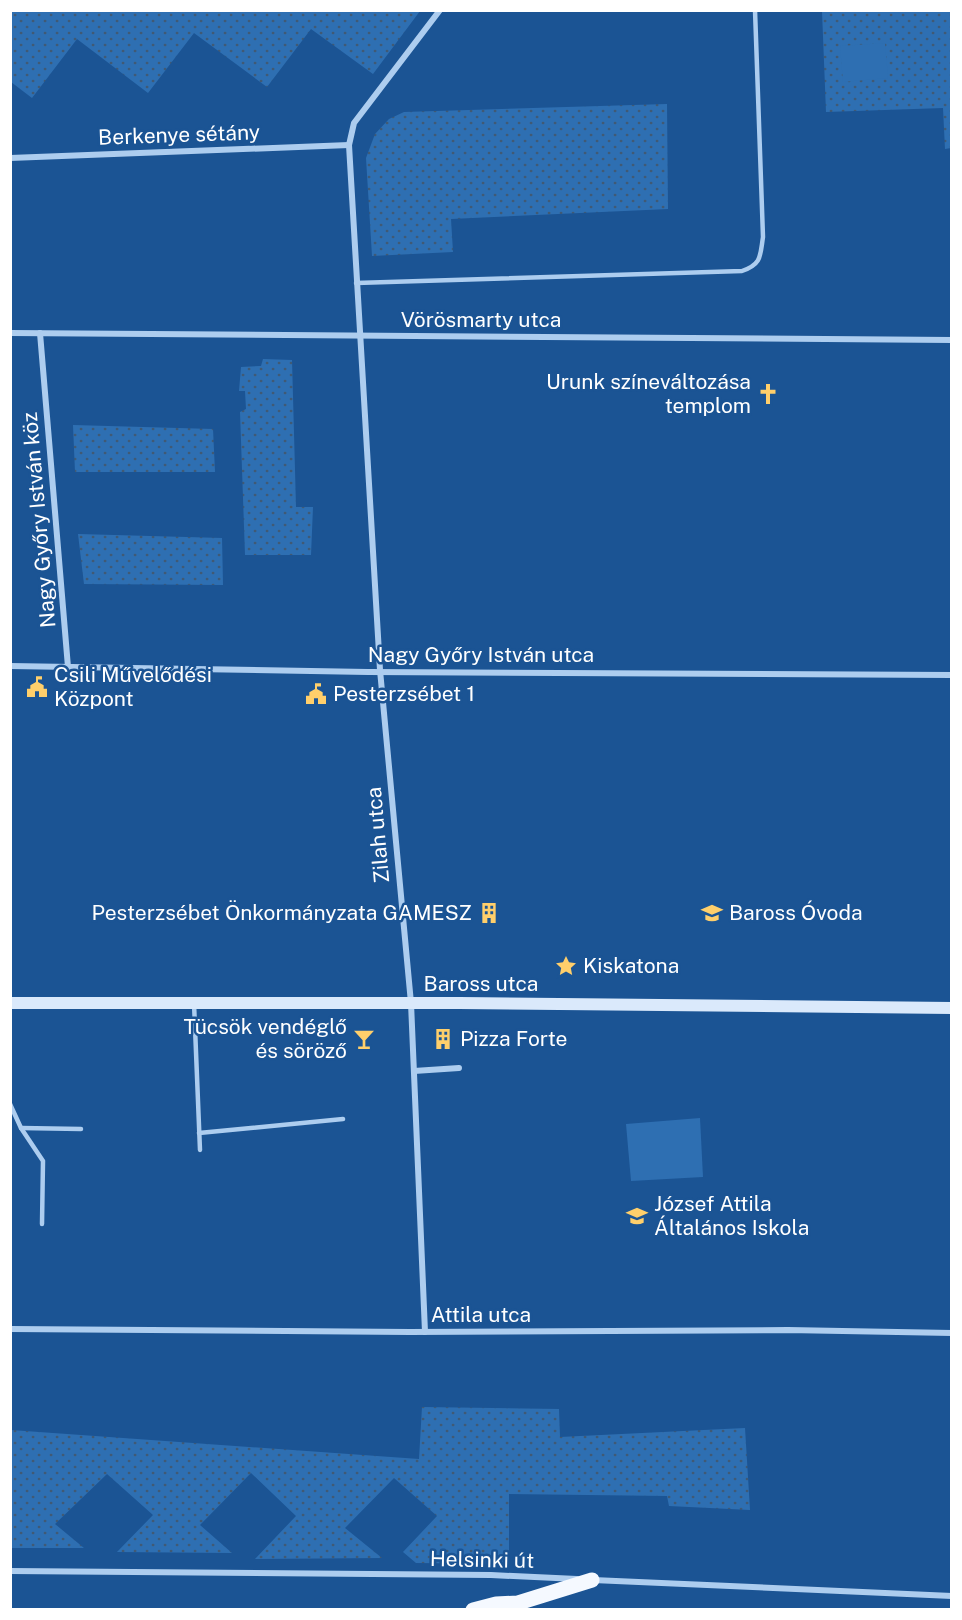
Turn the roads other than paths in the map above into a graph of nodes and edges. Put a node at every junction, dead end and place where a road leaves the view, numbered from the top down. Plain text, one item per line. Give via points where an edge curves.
1 (440, 10) edge
2 (755, 10) edge
3 (350, 145) junction
4 (10, 158) edge
5 (356, 283) junction
6 (10, 333) edge
7 (40, 333) junction
8 (359, 336) junction
9 (951, 340) edge
10 (10, 666) edge
11 (68, 667) junction
12 (380, 670) junction
13 (951, 675) edge
14 (194, 1002) junction
15 (10, 1003) edge
16 (411, 1003) junction
17 (951, 1008) edge
18 (459, 1068) dead end
19 (414, 1071) junction
20 (10, 1104) edge
21 (343, 1119) dead end
22 (21, 1128) junction
23 (81, 1129) dead end
24 (200, 1133) junction
25 (200, 1150) dead end
26 (42, 1224) dead end
27 (10, 1329) edge
28 (425, 1332) junction
29 (951, 1333) edge
30 (10, 1571) edge
31 (592, 1580) junction
32 (951, 1596) edge
33 (473, 1610) edge

1 - 3 street, Zilah utca via 354,123
2 - 5 lane, Vörösmarty utca via 763,237 759,260 753,267 742,272
3 - 4 street, Berkenye sétány
3 - 5 street, Zilah utca
5 - 8 street, Zilah utca
6 - 7 street, Vörösmarty utca
7 - 8 street, Vörösmarty utca
7 - 11 street, Nagy Győry István köz
8 - 9 street, Vörösmarty utca
8 - 12 street, Zilah utca
10 - 11 street, Nagy Győry István utca
11 - 12 street, Nagy Győry István utca
12 - 13 street, Nagy Győry István utca
12 - 16 street, Zilah utca
14 - 15 street, Baross utca
14 - 16 street, Baross utca
14 - 24 lane
16 - 17 street, Baross utca
16 - 19 street, Zilah utca
18 - 19 street
19 - 28 street, Zilah utca
20 - 22 lane
21 - 24 lane
22 - 23 lane
22 - 26 lane via 43,1161
24 - 25 lane
27 - 28 street, Attila utca
28 - 29 street, Attila utca
30 - 31 street, Helsinki út via 491,1575
31 - 32 street, Helsinki út
31 - 33 main road via 518,1603

